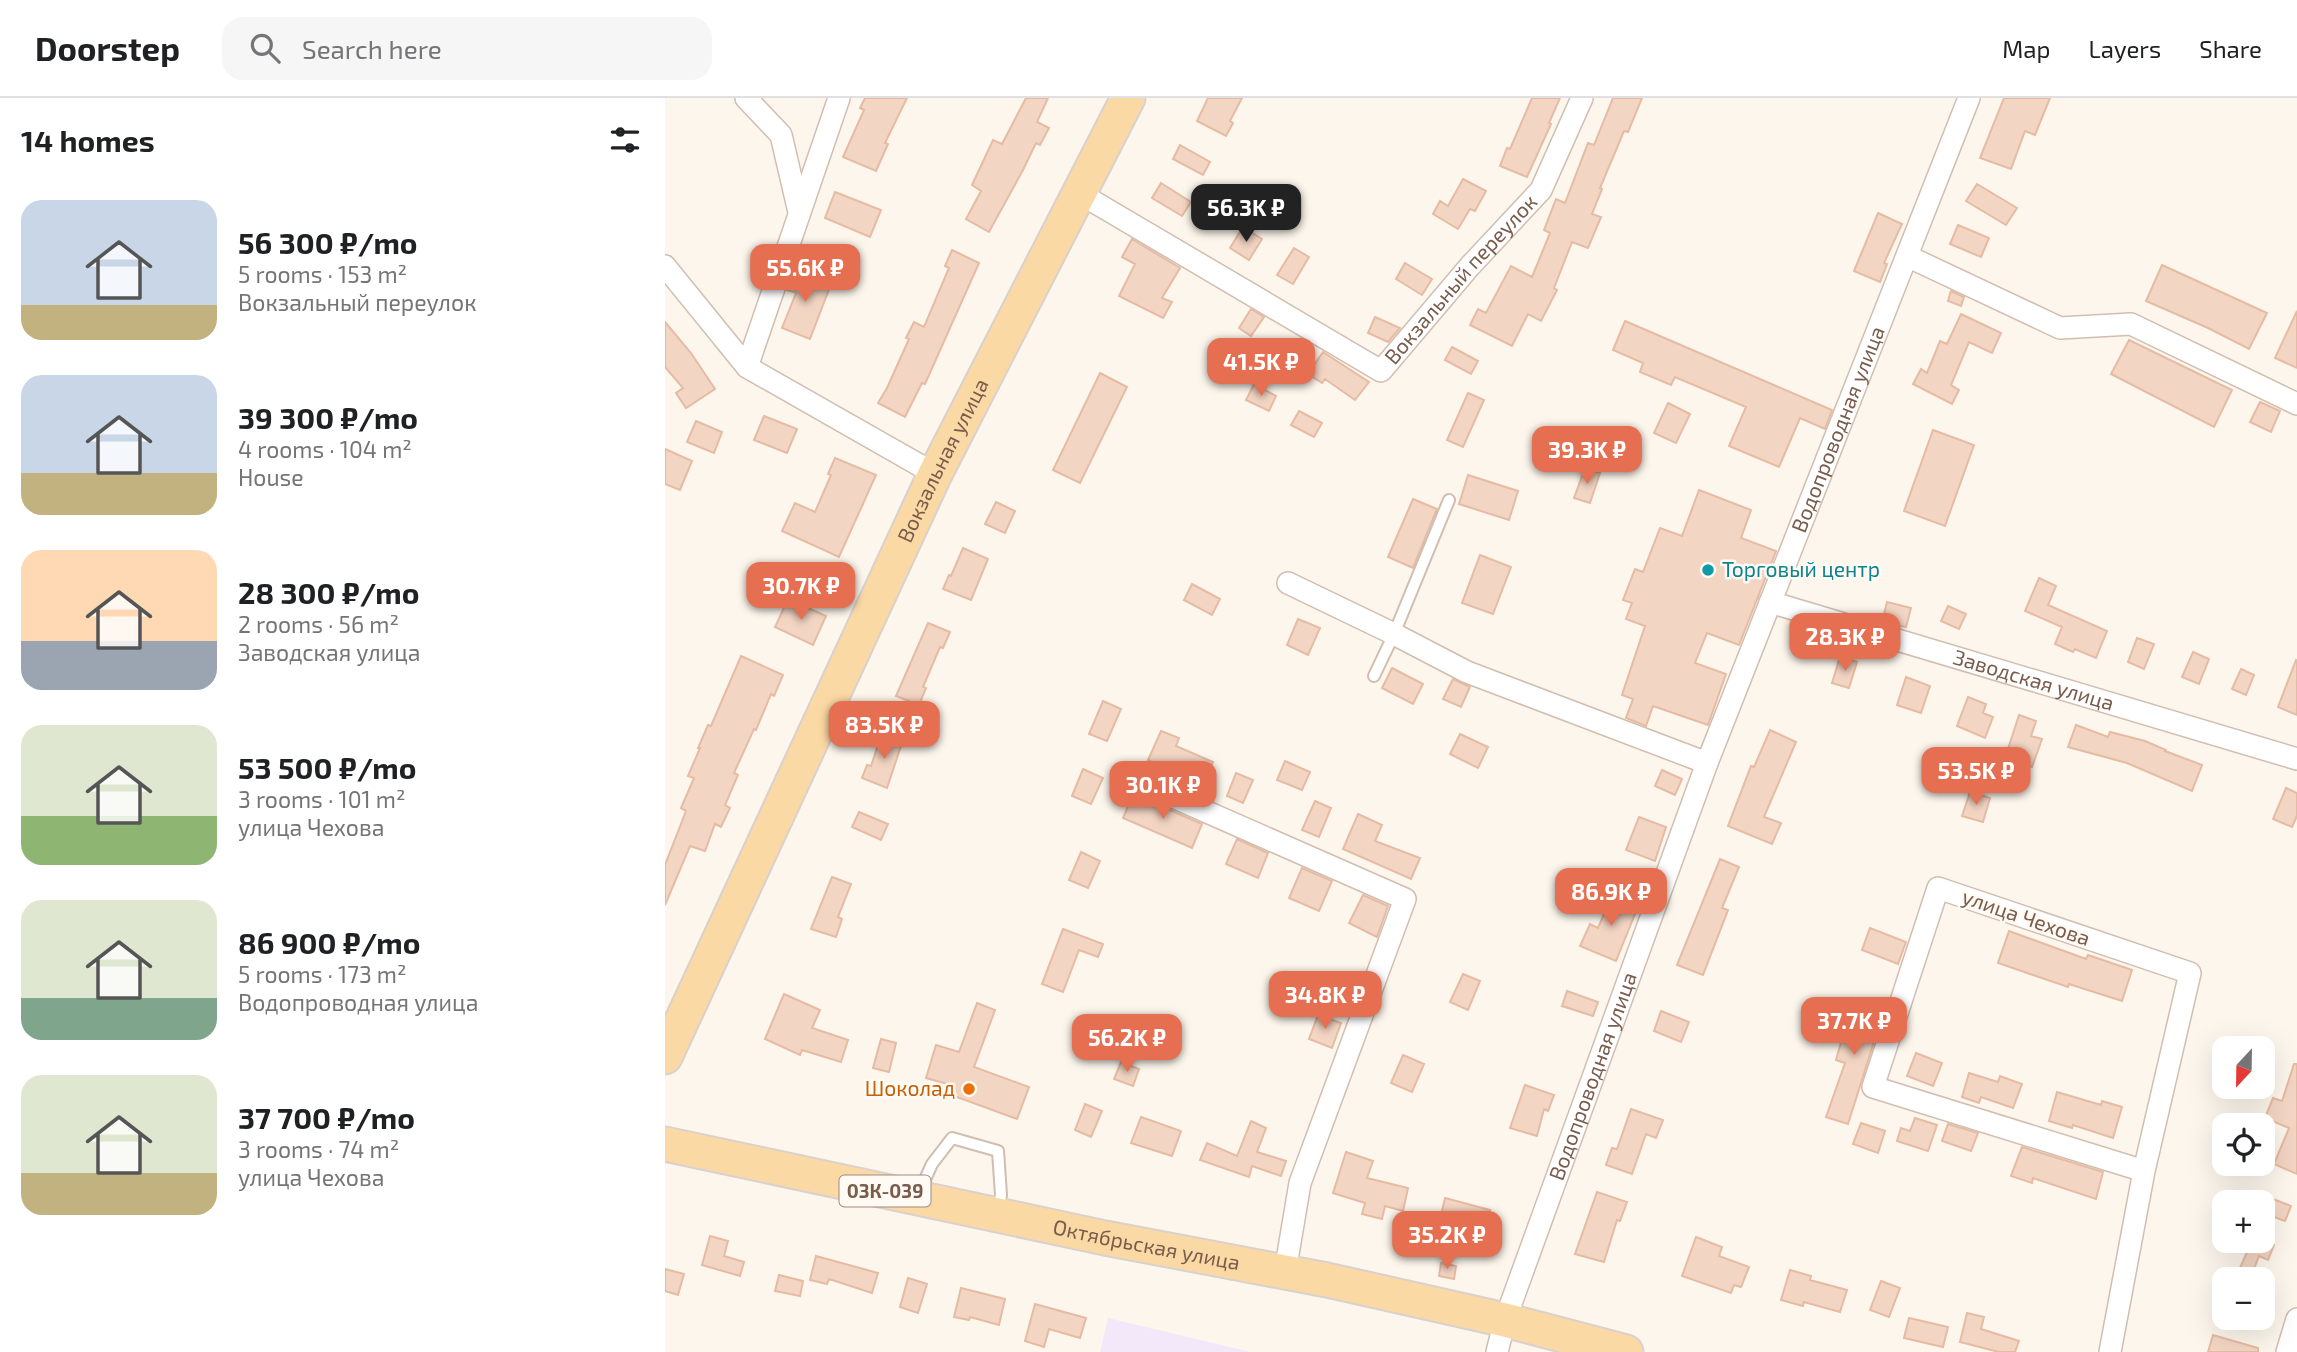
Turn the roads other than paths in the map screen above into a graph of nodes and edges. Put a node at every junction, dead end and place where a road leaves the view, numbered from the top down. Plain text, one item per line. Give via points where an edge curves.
1 (746, 98) edge
2 (839, 98) edge
3 (1128, 98) edge
4 (1582, 98) edge
5 (1969, 98) edge
6 (1079, 193) junction
7 (799, 212) junction
8 (1907, 256) junction
9 (665, 267) edge
10 (747, 367) junction
11 (2297, 404) edge
12 (935, 474) junction
13 (1449, 500) dead end
14 (1287, 583) dead end
15 (1770, 602) junction
16 (1394, 634) junction
17 (1374, 676) dead end
18 (2297, 758) edge
19 (1707, 763) junction
20 (1123, 775) dead end
21 (665, 1057) edge
22 (665, 1144) edge
23 (2144, 1171) junction
24 (916, 1198) junction
25 (997, 1215) junction
26 (1286, 1272) junction
27 (2297, 1319) edge
28 (1506, 1320) junction
29 (1497, 1352) edge
30 (1626, 1352) edge
31 (2110, 1352) edge
32 (2287, 1352) edge

1 - 7 street via 781,135
2 - 7 street
3 - 6 main road, Вокзальная улица
4 - 6 street, Вокзальный переулок via 1541,190 1381,371
5 - 8 street, Водопроводная улица
6 - 12 main road, Вокзальная улица
7 - 10 street
8 - 11 street via 2060,328 2131,324
8 - 15 street, Водопроводная улица
9 - 10 street
10 - 12 street
12 - 21 main road, Вокзальная улица
13 - 16 lane
14 - 16 street
15 - 18 street, Заводская улица
15 - 19 street, Водопроводная улица
16 - 17 lane
16 - 19 street via 1467,672
19 - 28 street, Водопроводная улица
20 - 26 street via 1405,900 1300,1183
22 - 24 main road, Октябрьская улица / 03К-039
23 - 23 street, улица Чехова via 1873,1087 1938,888 2190,973
23 - 31 street, улица Чехова
24 - 25 main road, Октябрьская улица / 03К-039
24 - 25 lane via 932,1164 952,1138 998,1151 1002,1195
25 - 26 main road, Октябрьская улица / 03К-039
26 - 28 main road, Октябрьская улица / 03К-039
27 - 32 street
28 - 29 street, Водопроводная улица
28 - 30 main road, Октябрьская улица / 03К-039

